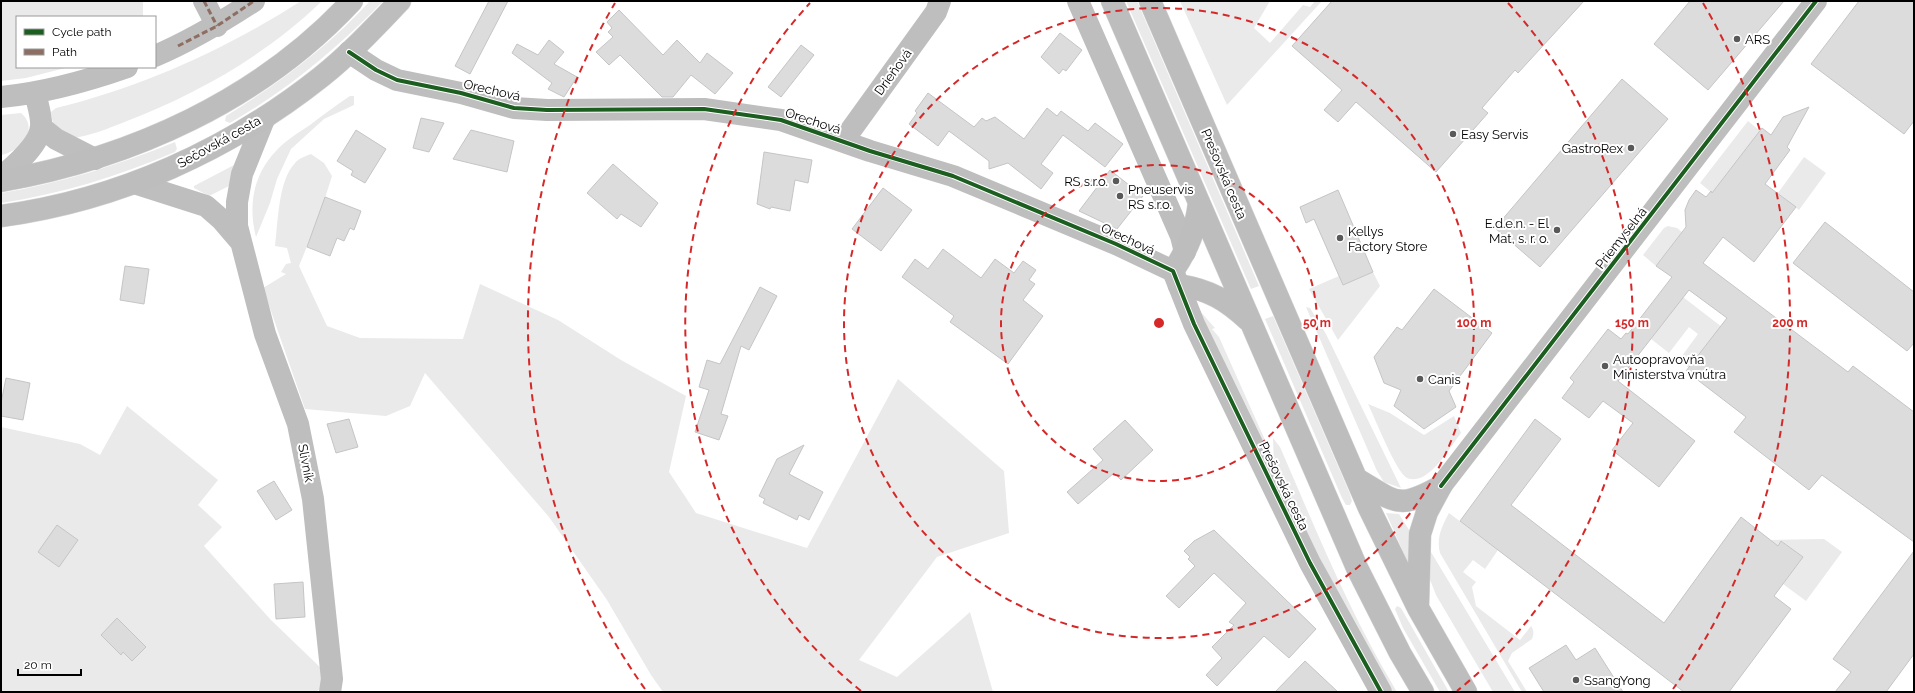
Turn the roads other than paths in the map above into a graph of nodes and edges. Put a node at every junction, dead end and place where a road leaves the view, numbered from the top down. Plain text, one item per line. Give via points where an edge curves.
1 (204, 1) edge
2 (254, 1) edge
3 (352, 1) edge
4 (400, 1) edge
5 (940, 1) edge
6 (1078, 1) edge
7 (1112, 1) edge
8 (1150, 1) edge
9 (1816, 1) edge
10 (217, 26) junction
11 (349, 52) junction
12 (156, 56) edge
13 (124, 68) edge
14 (35, 92) junction
15 (1, 97) edge
16 (265, 117) junction
17 (41, 127) junction
18 (843, 141) junction
19 (95, 159) junction
20 (1, 177) edge
21 (1, 181) edge
22 (134, 183) junction
23 (1199, 202) junction
24 (1, 216) edge
25 (241, 242) junction
26 (1185, 252) junction
27 (1176, 278) junction
28 (1251, 322) junction
29 (1357, 480) junction
30 (1441, 486) junction
31 (1418, 608) junction
32 (330, 692) edge
33 (1381, 692) edge
34 (1423, 692) edge
35 (1466, 692) edge

1 - 10 street
2 - 10 street
3 - 19 main road via 322,30 247,88 168,131
4 - 11 main road, Sečovská cesta
5 - 18 street, Drieňová via 936,12
6 - 26 street via 1181,236
7 - 23 main road
8 - 29 main road, Prešovská cesta
9 - 30 street, Priemyselná
10 - 12 street
11 - 16 main road, Sečovská cesta via 322,76
11 - 18 street, Orechová via 386,76 514,108 704,109 781,120
13 - 14 street
14 - 15 street
14 - 17 street
16 - 22 main road, Sečovská cesta via 176,166
16 - 25 street, Slivník via 246,160 239,187 236,211
17 - 19 street via 56,139
17 - 20 street via 27,152
18 - 27 street, Orechová via 953,176 1116,244
19 - 21 main road
22 - 24 main road, Sečovská cesta via 58,205
22 - 25 street via 206,206
23 - 26 main road via 1196,225
23 - 28 main road
25 - 32 street, Slivník via 265,334 298,424 313,499 332,679
26 - 27 main road
27 - 28 main road via 1209,292
27 - 33 street, Prešovská cesta via 1194,324 1310,563
28 - 34 main road via 1357,568 1400,654
29 - 30 main road via 1397,502 1416,500
29 - 31 main road, Prešovská cesta
30 - 31 main road via 1427,512 1420,534
31 - 35 main road, Prešovská cesta

